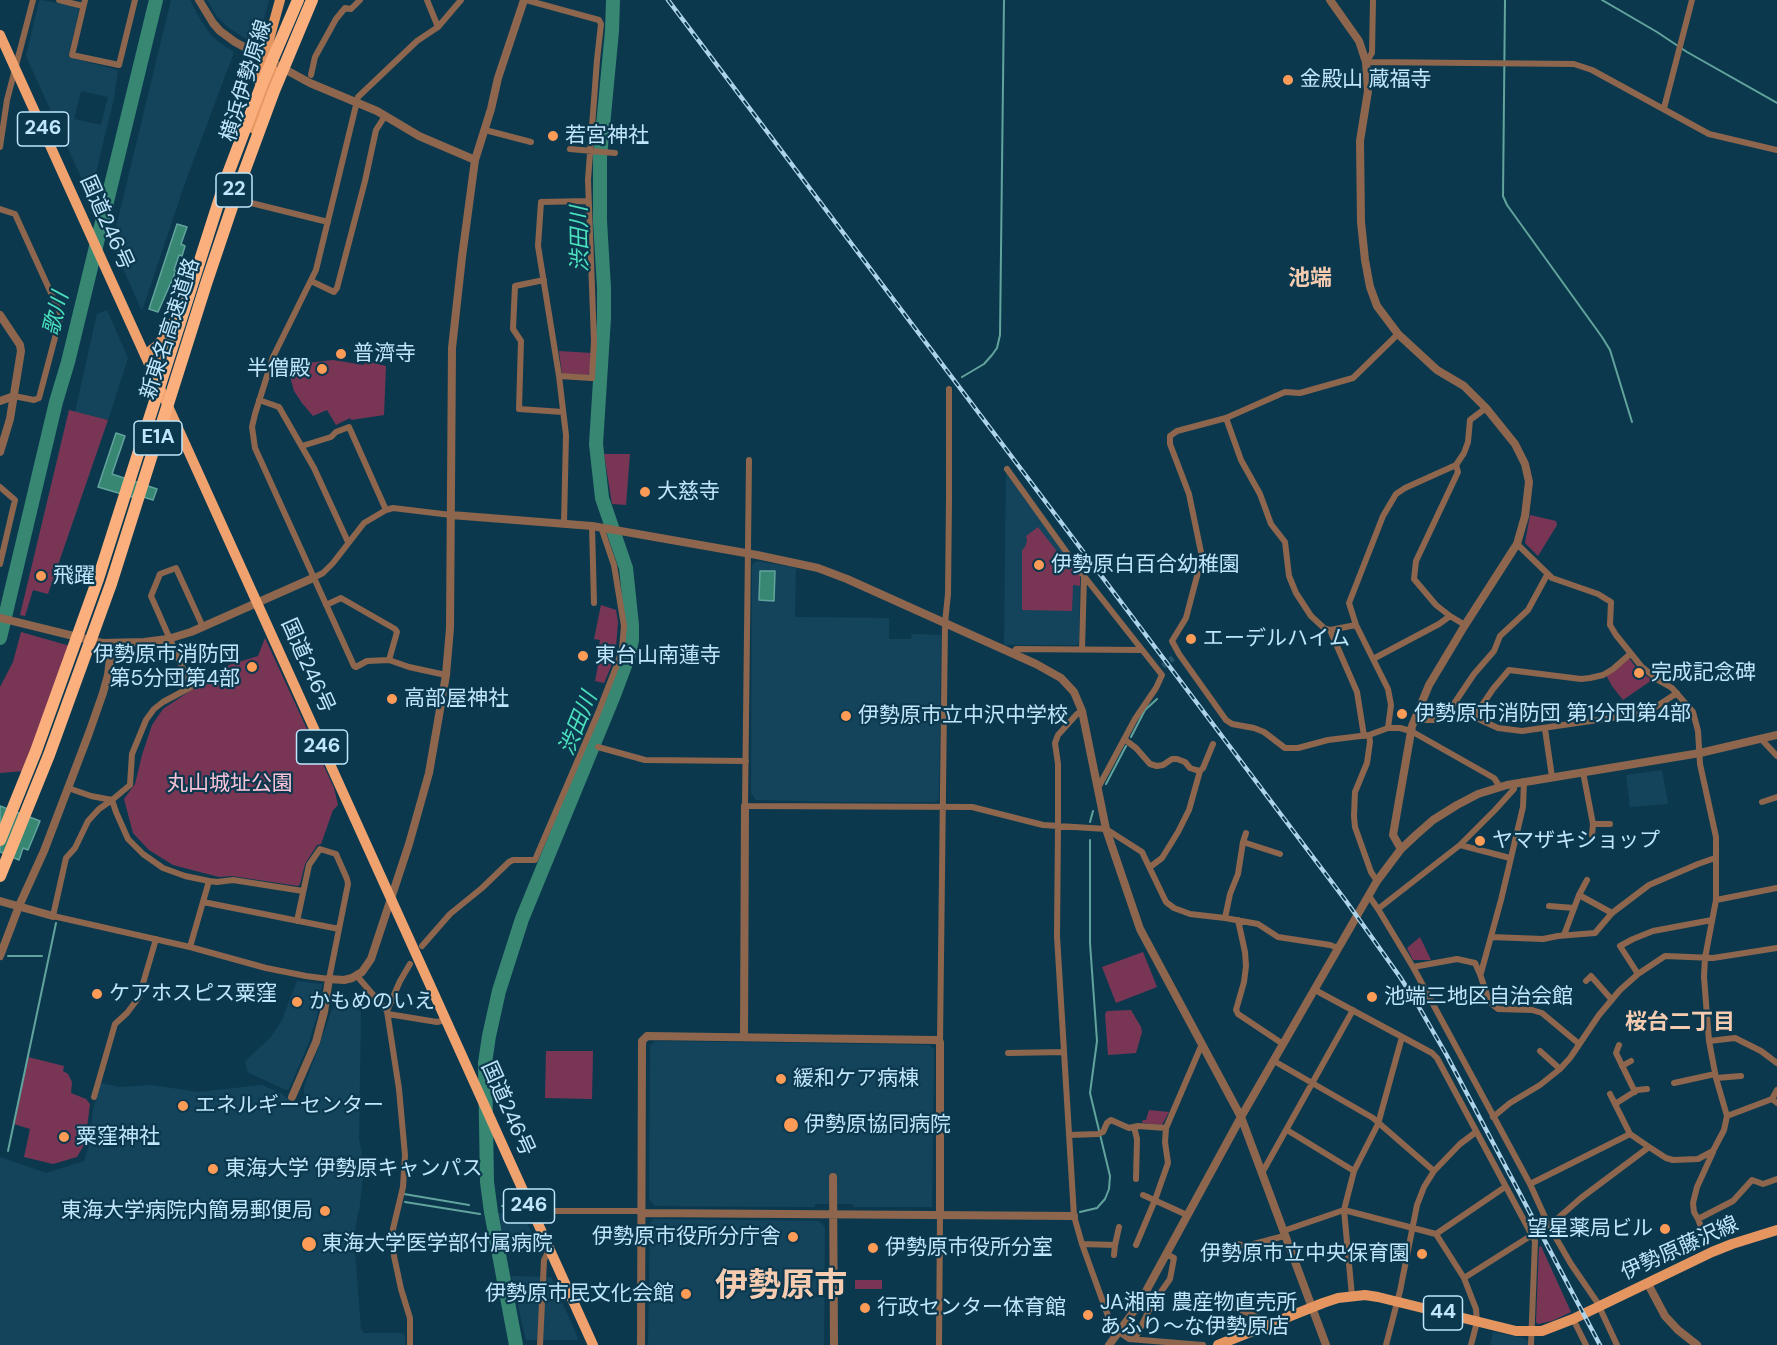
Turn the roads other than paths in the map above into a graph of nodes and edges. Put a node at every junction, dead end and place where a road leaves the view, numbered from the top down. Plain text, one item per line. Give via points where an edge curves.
1 (33, 0) edge
2 (59, 0) edge
3 (135, 0) edge
4 (199, 0) edge
5 (280, 0) edge
6 (292, 0) edge
7 (298, 0) edge
8 (312, 0) edge
9 (344, 0) edge
10 (360, 0) edge
11 (427, 0) edge
12 (461, 0) edge
13 (525, 0) edge
14 (1330, 0) edge
15 (1373, 0) edge
16 (1692, 0) edge
17 (84, 3) edge
18 (345, 8) junction
19 (438, 27) junction
20 (0, 36) edge
21 (270, 62) junction
22 (1366, 62) junction
23 (15, 69) junction
24 (311, 75) dead end
25 (0, 98) edge
26 (8, 100) junction
27 (356, 103) junction
28 (1664, 108) junction
29 (385, 116) junction
30 (485, 130) junction
31 (531, 142) dead end
32 (0, 147) edge
33 (570, 149) dead end
34 (1777, 150) edge
35 (591, 152) junction
36 (615, 153) dead end
37 (475, 160) junction
38 (231, 198) junction
39 (588, 201) junction
40 (0, 209) edge
41 (328, 222) junction
42 (544, 280) junction
43 (311, 281) junction
44 (0, 315) edge
45 (1398, 334) junction
46 (145, 355) junction
47 (151, 367) junction
48 (559, 376) junction
49 (949, 389) dead end
50 (14, 396) junction
51 (259, 400) junction
52 (0, 401) edge
53 (1486, 408) junction
54 (564, 412) junction
55 (1226, 418) junction
56 (302, 446) junction
57 (0, 452) edge
58 (749, 460) dead end
59 (1456, 465) junction
60 (1007, 469) dead end
61 (0, 487) edge
62 (386, 510) junction
63 (451, 515) junction
64 (564, 523) junction
65 (599, 527) junction
66 (348, 542) junction
67 (1517, 544) junction
68 (748, 553) junction
69 (0, 564) edge
70 (1547, 575) junction
71 (1084, 576) junction
72 (313, 578) junction
73 (257, 602) junction
74 (594, 603) dead end
75 (326, 605) junction
76 (1450, 616) junction
77 (0, 618) edge
78 (945, 623) junction
79 (1356, 625) junction
80 (1465, 625) junction
81 (202, 627) junction
82 (1330, 630) junction
83 (168, 639) junction
84 (112, 643) junction
85 (1083, 650) junction
86 (1142, 650) junction
87 (1012, 654) junction
88 (1630, 654) junction
89 (1373, 658) junction
90 (389, 660) junction
91 (446, 675) junction
92 (1677, 693) junction
93 (1083, 711) junction
94 (1414, 720) junction
95 (1388, 728) junction
96 (1545, 729) junction
97 (1411, 731) junction
98 (1367, 735) junction
99 (1777, 735) edge
100 (1761, 739) junction
101 (1124, 740) junction
102 (1213, 744) dead end
103 (598, 747) dead end
104 (1700, 753) junction
105 (1777, 756) edge
106 (746, 761) junction
107 (1200, 771) junction
108 (1583, 772) junction
109 (1552, 777) junction
110 (1524, 781) junction
111 (1514, 783) junction
112 (1500, 787) junction
113 (68, 788) junction
114 (1098, 788) junction
115 (1777, 797) edge
116 (112, 800) junction
117 (1762, 802) dead end
118 (745, 806) junction
119 (943, 806) junction
120 (1593, 824) junction
121 (1611, 824) dead end
122 (1058, 827) junction
123 (1106, 829) junction
124 (1246, 833) dead end
125 (1592, 835) dead end
126 (0, 840) edge
127 (1243, 842) junction
128 (1460, 845) junction
129 (1401, 849) junction
130 (1280, 854) dead end
131 (1510, 858) junction
132 (1715, 858) junction
133 (1150, 867) junction
134 (0, 876) edge
135 (1587, 880) dead end
136 (209, 881) junction
137 (1377, 881) junction
138 (1777, 888) edge
139 (303, 891) junction
140 (1579, 895) junction
141 (390, 898) junction
142 (1366, 900) junction
143 (1716, 900) junction
144 (0, 901) edge
145 (203, 902) junction
146 (19, 906) junction
147 (1549, 906) dead end
148 (1574, 908) junction
149 (1378, 909) junction
150 (1612, 913) junction
151 (53, 916) junction
152 (1226, 918) junction
153 (1238, 920) junction
154 (1712, 920) junction
155 (297, 921) junction
156 (339, 929) junction
157 (1564, 935) junction
158 (1491, 937) junction
159 (156, 939) junction
160 (422, 946) dead end
161 (190, 947) junction
162 (1338, 948) junction
163 (1777, 948) edge
164 (0, 956) edge
165 (1705, 958) junction
166 (410, 964) dead end
167 (1413, 967) junction
168 (1480, 974) junction
169 (1638, 974) junction
170 (357, 976) junction
171 (1591, 976) dead end
172 (329, 979) junction
173 (1315, 990) junction
174 (1612, 1000) junction
175 (1353, 1011) junction
176 (387, 1012) junction
177 (446, 1020) junction
178 (744, 1036) junction
179 (1402, 1037) junction
180 (1709, 1041) junction
181 (940, 1042) junction
182 (1578, 1043) junction
183 (1202, 1044) junction
184 (1283, 1044) junction
185 (1619, 1045) dead end
186 (1540, 1051) dead end
187 (1064, 1052) junction
188 (1008, 1053) dead end
189 (1274, 1061) junction
190 (1631, 1061) dead end
191 (1777, 1063) edge
192 (1622, 1066) junction
193 (1560, 1069) junction
194 (1715, 1076) junction
195 (1741, 1076) dead end
196 (1313, 1083) junction
197 (1674, 1083) dead end
198 (1647, 1089) dead end
199 (1777, 1090) edge
200 (1635, 1092) junction
201 (1610, 1094) dead end
202 (94, 1097) dead end
203 (292, 1097) dead end
204 (1775, 1101) edge
205 (1615, 1104) junction
206 (1727, 1116) junction
207 (1241, 1117) junction
208 (1493, 1117) junction
209 (1378, 1124) junction
210 (1134, 1127) junction
211 (1166, 1128) junction
212 (1287, 1130) junction
213 (1476, 1132) junction
214 (1630, 1134) junction
215 (1070, 1135) junction
216 (1649, 1147) junction
217 (1713, 1151) junction
218 (1354, 1171) junction
219 (1434, 1171) junction
220 (1262, 1173) junction
221 (833, 1177) dead end
222 (1136, 1179) dead end
223 (1777, 1179) edge
224 (1530, 1184) junction
225 (1505, 1187) junction
226 (1143, 1195) dead end
227 (1155, 1200) junction
228 (1344, 1210) junction
229 (532, 1211) junction
230 (642, 1213) junction
231 (834, 1214) junction
232 (1187, 1215) junction
233 (940, 1216) junction
234 (1074, 1216) junction
235 (1698, 1219) junction
236 (1549, 1226) junction
237 (1119, 1227) dead end
238 (1413, 1228) junction
239 (1777, 1230) edge
240 (1283, 1234) junction
241 (1437, 1234) junction
242 (1532, 1234) junction
243 (1704, 1234) dead end
244 (1082, 1244) junction
245 (1236, 1244) dead end
246 (1115, 1245) junction
247 (1136, 1245) dead end
248 (549, 1250) junction
249 (1166, 1254) junction
250 (1114, 1255) dead end
251 (1464, 1278) junction
252 (1647, 1284) junction
253 (1352, 1296) junction
254 (1214, 1300) dead end
255 (1398, 1301) junction
256 (1600, 1306) junction
257 (1312, 1308) junction
258 (1573, 1319) junction
259 (1477, 1322) junction
260 (1268, 1325) junction
261 (1531, 1332) junction
262 (1119, 1333) junction
263 (1136, 1339) junction
264 (1225, 1344) edge
265 (410, 1345) edge
266 (540, 1345) edge
267 (593, 1345) edge
268 (641, 1345) edge
269 (834, 1345) edge
270 (939, 1345) edge
271 (1109, 1345) edge
272 (1203, 1345) edge
273 (1326, 1345) edge
274 (1386, 1345) edge
275 (1471, 1345) edge
276 (1531, 1345) edge
277 (1586, 1345) edge
278 (1617, 1345) edge
279 (1697, 1345) edge

1 - 23 street
2 - 17 street
3 - 17 street via 119,65 72,55
4 - 21 street via 220,31
5 - 21 main road, 横浜伊勢原線 / 22
6 - 21 main road, 横浜伊勢原線 / 22
7 - 126 highway, 新東名高速道路 / E1A via 226,179 98,579
8 - 134 highway, 新東名高速道路 / E1A via 240,183 111,584 49,756
9 - 18 street
10 - 18 street via 351,9
11 - 19 street
12 - 19 street
13 - 30 street
13 - 35 street via 599,20 601,24
14 - 22 street via 1359,41
15 - 22 street via 1372,53
16 - 28 street
18 - 24 street via 317,52
19 - 27 street via 417,41
20 - 23 highway, 国道246号 / 246
21 - 27 street
21 - 38 main road, 横浜伊勢原線 / 22
21 - 46 main road, 横浜伊勢原線 / 22 via 193,282 171,327
22 - 28 street via 1574,64
22 - 45 street via 1368,91 1360,141 1362,240 1373,298
23 - 26 street
23 - 46 highway, 国道246号 / 246
25 - 26 street
26 - 32 street
27 - 29 street
27 - 41 street
28 - 34 street via 1709,134
29 - 37 street via 426,140
29 - 43 street via 376,130 337,288 334,292
30 - 31 street
30 - 37 street
33 - 35 street
35 - 36 street
35 - 39 street
37 - 63 street via 452,348
38 - 41 street
38 - 47 main road, 横浜伊勢原線 / 22 via 202,285 180,333 164,357
39 - 42 street via 541,202 538,246
39 - 48 street via 592,378
40 - 50 street via 15,214 61,315 39,398
41 - 43 street
42 - 48 street
42 - 54 street via 515,286 513,329 521,341 519,409
43 - 51 street via 273,357
44 - 50 street via 20,345
45 - 53 street
45 - 55 street via 1353,378 1300,393 1285,392
46 - 47 highway, 国道246号 / 246
47 - 73 highway, 国道246号 / 246
48 - 54 street
49 - 78 street
50 - 52 street
50 - 57 street
51 - 56 street via 279,407
51 - 72 street via 252,427 255,448
53 - 59 street via 1470,420 1468,442
53 - 67 street via 1511,438 1528,473 1525,516
54 - 64 street
55 - 82 street via 1271,525 1285,542 1288,576 1296,593 1311,616
55 - 98 street via 1170,436 1189,494 1202,557 1186,618 1172,640 1176,656 1226,720 1264,732 1286,748
56 - 62 street via 348,427
56 - 66 street
58 - 68 street
59 - 76 street via 1458,472 1416,561 1414,579
59 - 79 street via 1396,494 1383,516 1350,603
60 - 71 street
61 - 69 street via 15,500
62 - 63 street
62 - 66 street via 364,523
63 - 64 street
63 - 91 street
64 - 65 street
65 - 68 street
65 - 74 street
65 - 160 street via 614,565 624,634 618,662 586,743 535,860 509,862 450,914
66 - 72 street via 333,563
67 - 70 street
67 - 80 street
68 - 78 street via 818,568
68 - 106 street
70 - 88 street via 1611,602 1610,625
70 - 94 street via 1528,610 1500,636 1494,651 1445,717
71 - 85 street
71 - 86 street
72 - 73 street
72 - 75 street
73 - 81 street
73 - 141 highway, 国道246号 / 246
75 - 90 street via 354,666
75 - 90 street via 341,598 395,629
76 - 80 street
76 - 89 street
77 - 84 street
78 - 87 street
78 - 119 street
79 - 82 street
79 - 89 street
80 - 94 street via 1429,685
81 - 83 street
81 - 83 street via 176,567 160,574 151,596
82 - 98 street via 1357,692
83 - 84 street
83 - 116 street via 190,687 152,711 132,754 130,785
84 - 113 street via 103,693
85 - 86 street
85 - 87 street via 1017,650
86 - 101 street via 1161,668 1162,675
87 - 93 street via 1061,678 1074,692
88 - 92 street
88 - 96 street via 1603,675 1590,678 1509,670 1474,717 1508,730
89 - 95 street via 1388,689
90 - 91 street
91 - 141 street via 426,786
92 - 96 street via 1639,714
92 - 104 street via 1694,712
93 - 114 street
93 - 122 street via 1056,739
94 - 97 street
95 - 97 street
95 - 98 street
96 - 109 street
97 - 112 street via 1494,778
97 - 129 street via 1393,836
98 - 137 street via 1367,763 1355,792 1354,816
99 - 100 street
100 - 104 street
100 - 105 street
101 - 107 street via 1150,764 1164,765 1177,759
101 - 114 street
102 - 107 street
103 - 106 street via 645,760
104 - 108 street
104 - 132 street via 1716,837
106 - 118 street
107 - 133 street via 1178,832 1162,858
108 - 109 street
108 - 120 street
109 - 110 street
110 - 111 street
110 - 131 street via 1523,807
111 - 112 street
111 - 128 street via 1514,789
112 - 129 street via 1446,812
113 - 116 street
113 - 146 street
114 - 123 street
115 - 117 street
116 - 136 street via 128,839 142,854 163,868
116 - 151 street via 88,822 66,858
118 - 119 street
118 - 178 street
119 - 122 street via 972,807
119 - 181 street
120 - 121 street
120 - 125 street
122 - 123 street
122 - 187 street via 1056,936
123 - 133 street via 1142,852
123 - 183 street via 1140,929
124 - 127 street
127 - 130 street
127 - 152 street
128 - 131 street
128 - 149 street
129 - 137 street
131 - 158 street
132 - 143 street
132 - 150 street via 1648,885
133 - 152 street via 1166,902 1174,908
135 - 140 street
136 - 139 street via 233,880
136 - 145 street
137 - 142 street
138 - 143 street
139 - 155 street
139 - 156 street via 309,865 319,850 336,854 347,879
140 - 148 street
140 - 150 street
141 - 170 street via 371,958
141 - 177 highway, 国道246号 / 246
142 - 149 street
142 - 162 street
143 - 154 street
144 - 146 street
145 - 155 street
145 - 161 street
146 - 151 street
146 - 164 street
147 - 148 street
148 - 157 street
149 - 167 street
150 - 157 street via 1595,933
151 - 159 street
152 - 153 street
153 - 162 street via 1258,924 1278,937
153 - 184 street via 1245,966 1236,1010
154 - 165 street
154 - 169 street via 1653,931 1620,946
155 - 156 street
156 - 172 street
157 - 158 street via 1543,939
158 - 168 street
159 - 161 street
159 - 202 street via 139,997 115,1024
161 - 172 street via 266,968
162 - 173 street
163 - 165 street
165 - 169 street via 1665,956
165 - 180 street
166 - 176 street
167 - 168 street via 1457,959 1475,963
167 - 208 street
168 - 182 street via 1489,1001 1498,1009 1542,1013
169 - 174 street
170 - 172 street
170 - 176 street
171 - 174 street
172 - 203 street via 316,1042
173 - 175 street
173 - 184 street
174 - 182 street
175 - 179 street
175 - 196 street
176 - 177 street via 437,1022
176 - 265 street via 405,1155 403,1187 393,1229 394,1256 410,1318
177 - 229 highway, 国道246号 / 246
178 - 181 street
178 - 230 street via 649,1035 643,1039
179 - 209 street
179 - 213 street via 1437,1058
180 - 191 street via 1735,1038
180 - 194 street
181 - 233 street
182 - 193 street
183 - 207 street
183 - 211 street
184 - 189 street
185 - 192 street via 1616,1053
186 - 193 street
187 - 188 street
187 - 215 street
189 - 196 street
189 - 207 street
190 - 192 street
192 - 200 street
193 - 208 street
194 - 195 street
194 - 197 street
194 - 206 street
196 - 209 street
196 - 212 street
198 - 200 street
199 - 204 street
200 - 205 street
201 - 205 street
204 - 206 street
205 - 214 street
206 - 217 street
207 - 220 street
207 - 232 street
208 - 224 street
209 - 218 street
209 - 219 street
210 - 211 street
210 - 215 street via 1111,1120 1101,1133
210 - 222 street
211 - 227 street via 1168,1163
212 - 218 street
212 - 220 street
213 - 219 street
213 - 225 street
214 - 216 street
214 - 224 street
215 - 234 street
216 - 217 street via 1673,1160 1698,1159
216 - 236 street
217 - 235 street via 1693,1203
218 - 228 street
219 - 238 street via 1424,1187
220 - 240 street
221 - 231 street
223 - 235 street via 1763,1184 1747,1181 1733,1201
224 - 236 street
225 - 241 street
225 - 242 street
226 - 227 street
227 - 232 street
227 - 247 street
228 - 238 street
228 - 240 street
228 - 253 street
229 - 230 street
229 - 248 highway, 国道246号 / 246
230 - 231 street
230 - 268 street
231 - 233 street
231 - 269 street
232 - 249 street
233 - 234 street
233 - 270 street
234 - 244 street
235 - 243 street
236 - 256 street
237 - 246 street
238 - 241 street
238 - 255 street
239 - 252 main road, 伊勢原藤沢線 / 44 via 1712,1252
240 - 245 street via 1246,1246
240 - 257 street
241 - 251 street
242 - 251 street
242 - 261 street via 1535,1240
244 - 246 street
244 - 262 street via 1112,1327
246 - 250 street
248 - 266 street via 543,1266
248 - 267 highway, 国道246号 / 246
249 - 262 street
249 - 263 street via 1174,1258 1170,1279
251 - 259 street
252 - 256 main road, 伊勢原藤沢線 / 44
252 - 279 street via 1665,1316
253 - 255 main road, 44
253 - 257 main road, 44
254 - 260 street via 1263,1319
255 - 259 main road, 44
255 - 274 street
256 - 258 main road, 44
256 - 278 street
257 - 260 main road, 44
257 - 273 street
258 - 261 main road, 44
258 - 277 street
259 - 261 main road, 44
259 - 275 street
260 - 264 main road, 44
261 - 276 street
262 - 263 street
262 - 271 street
263 - 272 street

